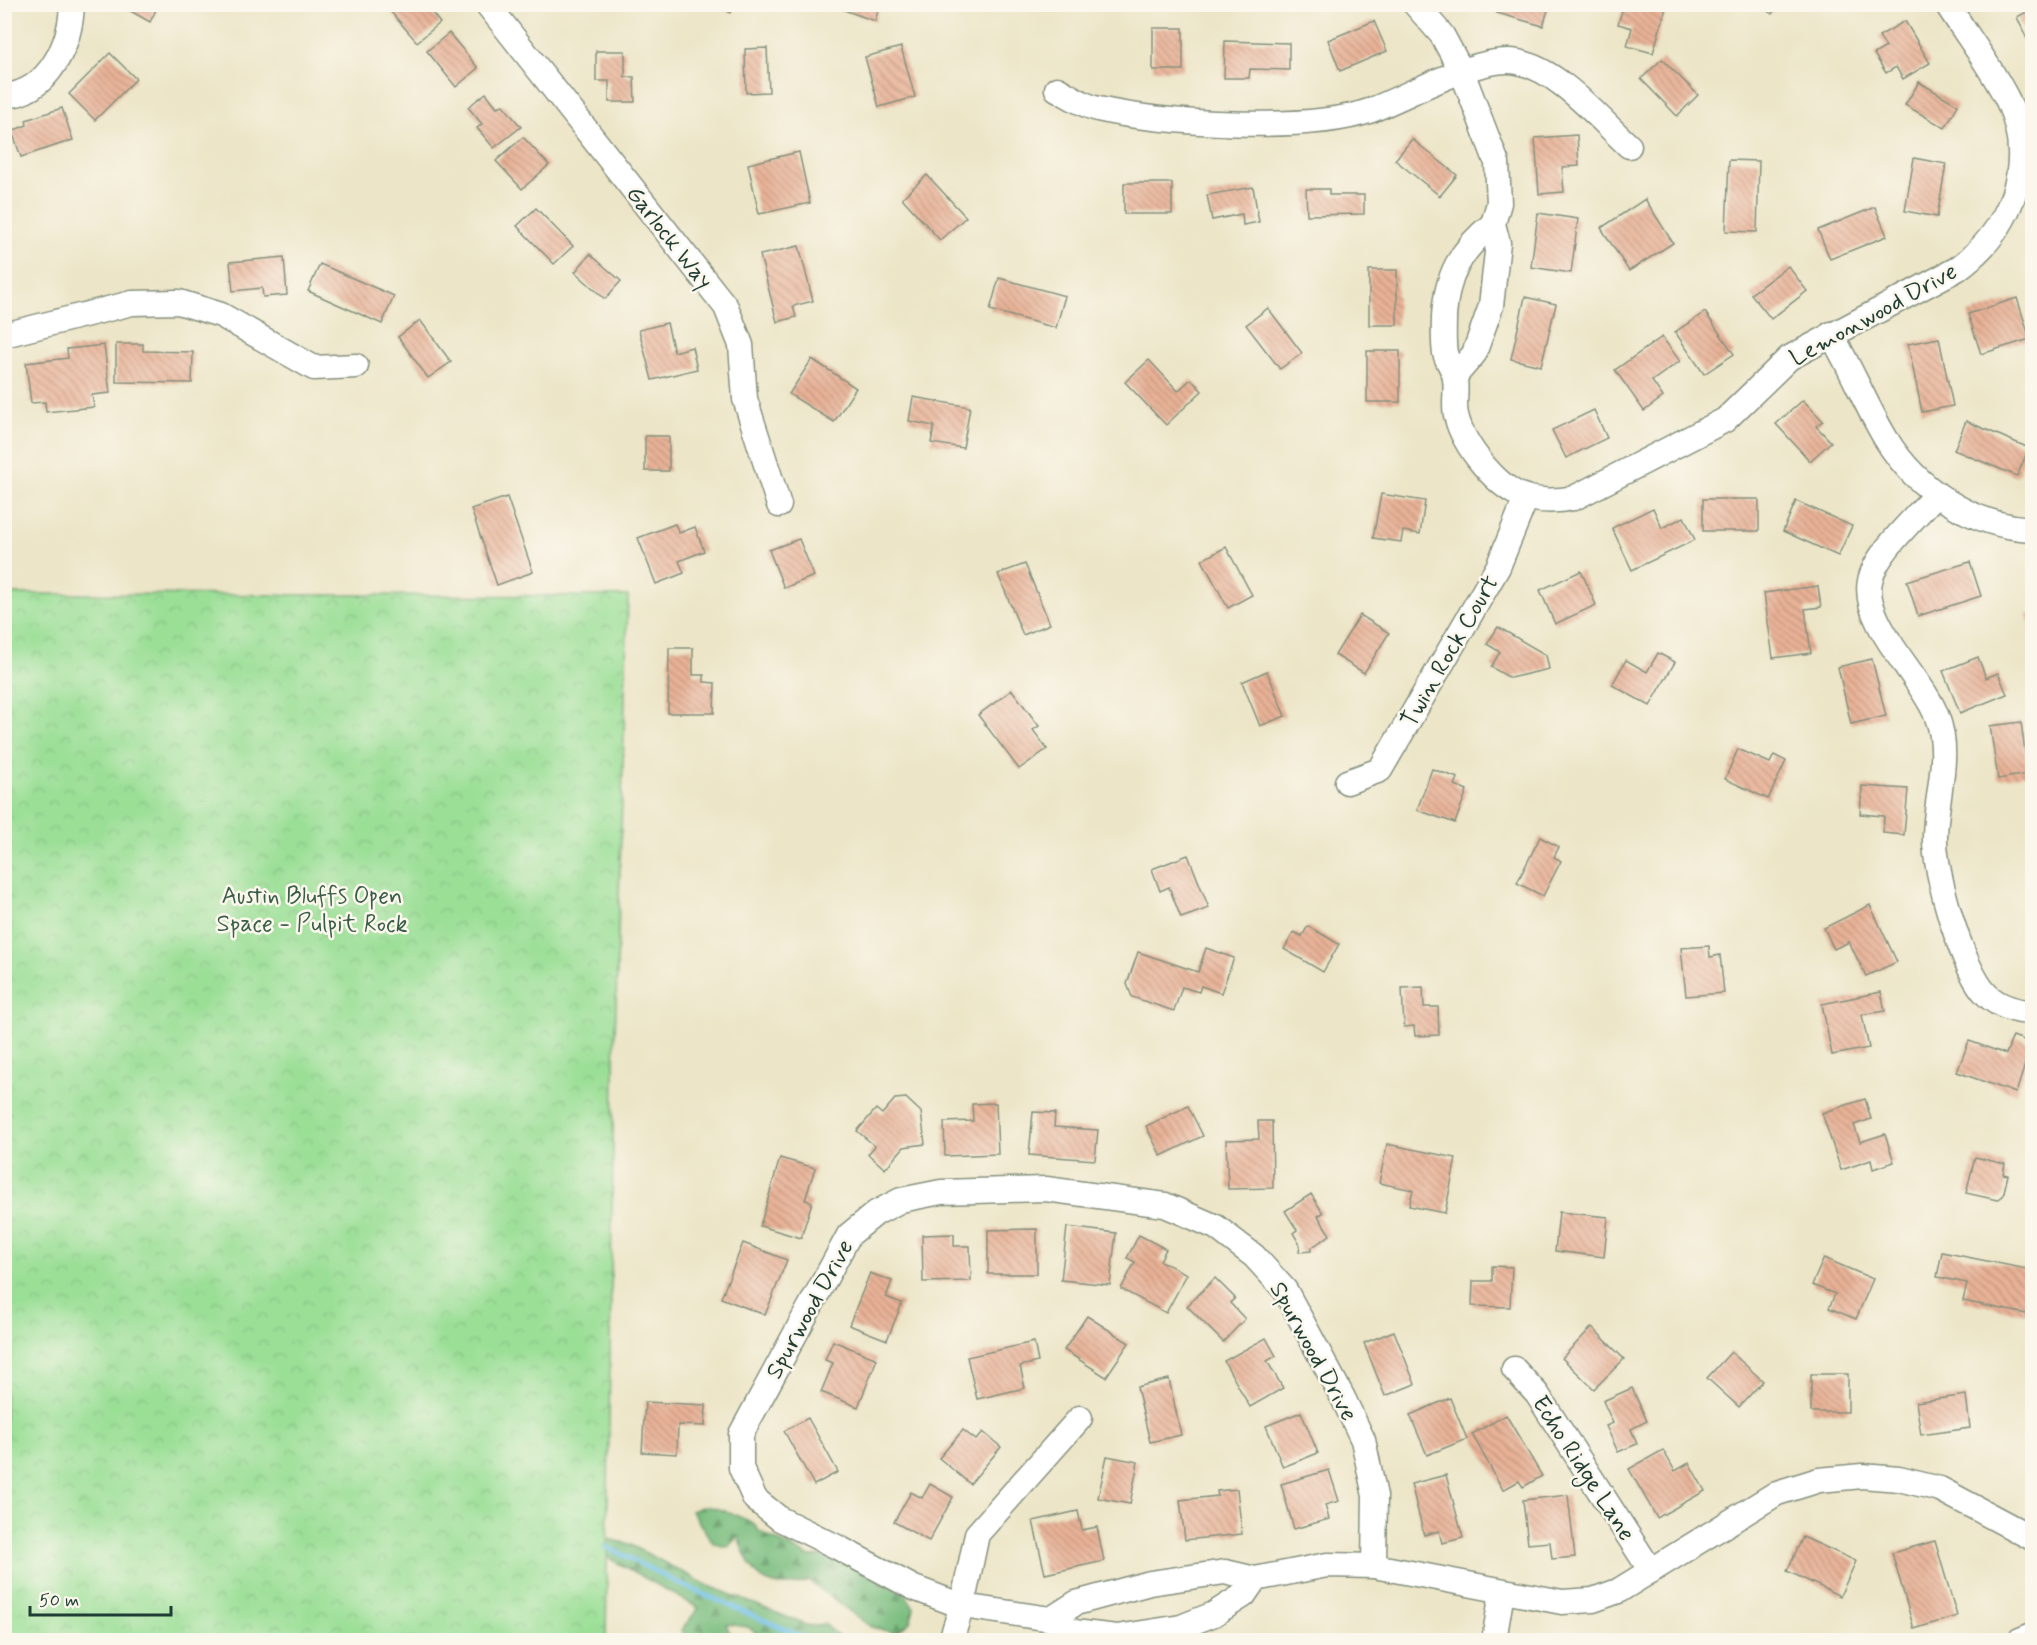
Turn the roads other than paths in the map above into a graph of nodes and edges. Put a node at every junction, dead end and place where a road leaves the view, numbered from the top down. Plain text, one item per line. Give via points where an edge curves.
1 (72, 4) edge
2 (487, 4) edge
3 (1414, 4) edge
4 (1947, 4) edge
5 (1462, 72) junction
6 (1057, 89) dead end
7 (4, 96) edge
8 (1629, 146) dead end
9 (1493, 224) junction
10 (1831, 334) junction
11 (4, 335) edge
12 (356, 366) dead end
13 (1455, 376) junction
14 (1935, 495) junction
15 (1526, 498) junction
16 (778, 505) dead end
17 (2032, 530) edge
18 (1347, 782) dead end
19 (2032, 1012) edge
20 (1514, 1369) dead end
21 (1080, 1418) dead end
22 (2032, 1538) edge
23 (1374, 1566) junction
24 (1651, 1570) junction
25 (1256, 1579) junction
26 (1502, 1592) junction
27 (962, 1606) junction
28 (1051, 1619) junction
29 (2032, 1635) edge
30 (951, 1641) edge
31 (1494, 1641) edge
32 (2020, 1641) edge

1 - 7 street via 69,36 48,74 29,88
2 - 16 street, Garlock Way via 726,307 741,345 745,399
3 - 5 street via 1442,35
4 - 10 street, Lemonwood Drive via 2008,101 2017,127 2022,157 2008,214 1977,254 1956,269
5 - 6 street via 1367,111 1291,122 1150,117 1095,108
5 - 8 street via 1505,60 1539,68
5 - 9 street via 1497,163 1499,203
9 - 13 street via 1498,243 1491,306 1474,354
9 - 13 street via 1462,254 1445,300 1445,353
10 - 14 street via 1887,440
10 - 15 street, Lemonwood Drive via 1789,358 1725,420 1695,437 1574,498 1554,502
11 - 12 street via 132,303 178,302 221,315 314,369
13 - 15 street via 1456,417 1464,437 1492,476
14 - 17 street via 1995,523
14 - 19 street via 1878,562 1870,580 1869,599 1877,620 1936,715 1943,735 1936,857 1968,968 1988,997 2004,1006
15 - 18 street, Twin Rock Court via 1498,567 1380,770
20 - 24 street, Echo Ridge Lane via 1537,1394
21 - 27 street via 977,1534
22 - 24 street via 1940,1489 1899,1479 1862,1476 1819,1480 1778,1492
23 - 25 street via 1327,1565
23 - 26 street
23 - 27 street, Spurwood Drive via 1375,1496 1363,1440 1285,1290 1254,1256 1216,1227 1165,1205 1046,1189 941,1192 901,1200 876,1213 849,1235 741,1434 741,1468 755,1499 780,1519 914,1588
24 - 26 street via 1618,1591 1593,1599 1562,1602
25 - 28 street via 1225,1572 1150,1583 1076,1603
25 - 28 street, Spurwood Drive via 1244,1594 1214,1614 1181,1627 1117,1637 1074,1632
26 - 31 street
27 - 28 street, Spurwood Drive
27 - 30 street
29 - 32 street

